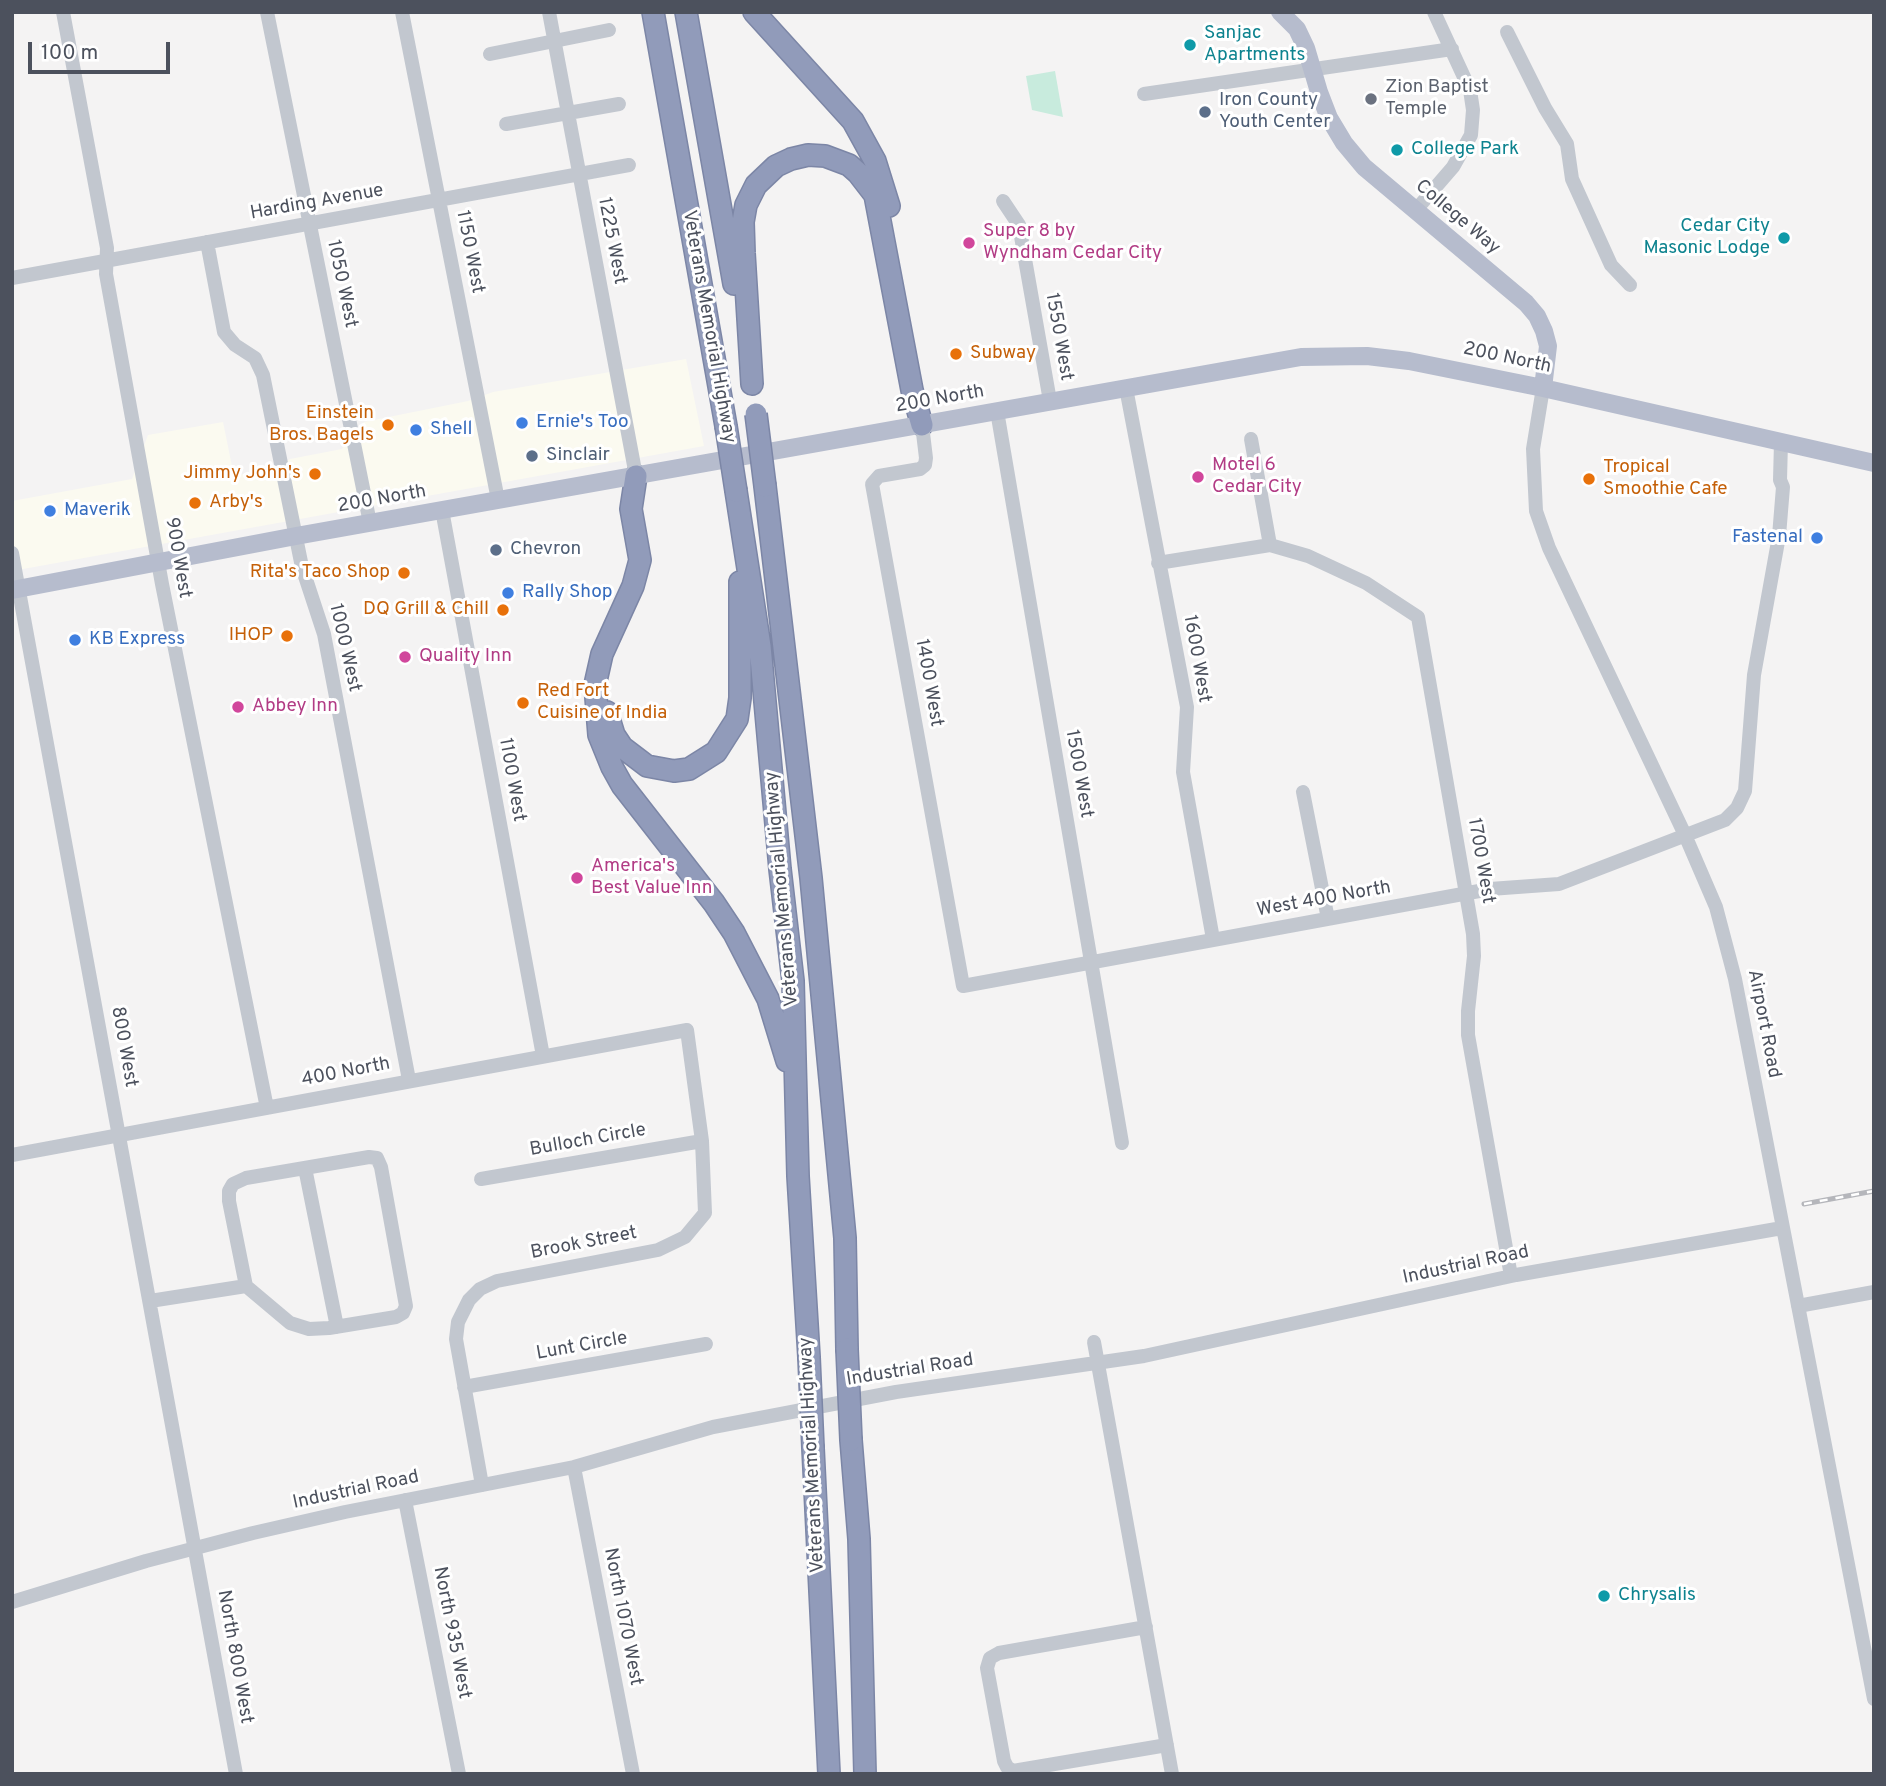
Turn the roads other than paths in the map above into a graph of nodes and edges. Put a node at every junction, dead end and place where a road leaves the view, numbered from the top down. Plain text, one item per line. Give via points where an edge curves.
1 (63, 12) edge
2 (267, 12) edge
3 (402, 12) edge
4 (549, 12) edge
5 (653, 12) edge
6 (686, 12) edge
7 (754, 12) edge
8 (1280, 12) edge
9 (1434, 12) edge
10 (609, 30) dead end
11 (1507, 32) dead end
12 (554, 41) junction
13 (1452, 49) junction
14 (490, 54) dead end
15 (1313, 70) junction
16 (1144, 94) dead end
17 (619, 104) dead end
18 (568, 113) junction
19 (506, 124) dead end
20 (629, 165) dead end
21 (579, 174) junction
22 (439, 200) junction
23 (1003, 201) dead end
24 (1415, 211) junction
25 (308, 224) junction
26 (207, 242) junction
27 (106, 261) junction
28 (12, 278) edge
29 (1630, 285) dead end
30 (752, 384) junction
31 (1126, 387) junction
32 (1542, 388) junction
33 (1050, 401) junction
34 (997, 411) junction
35 (922, 425) junction
36 (1251, 439) dead end
37 (1781, 442) junction
38 (1874, 463) edge
39 (636, 476) junction
40 (498, 500) junction
41 (442, 510) junction
42 (740, 520) junction
43 (370, 523) junction
44 (296, 536) junction
45 (1270, 545) junction
46 (12, 553) edge
47 (158, 563) junction
48 (1158, 564) junction
49 (16, 590) edge
50 (1303, 792) dead end
51 (1685, 835) junction
52 (1466, 894) junction
53 (1328, 919) junction
54 (1213, 939) junction
55 (1090, 961) junction
56 (963, 986) joint
57 (687, 1030) joint
58 (543, 1056) junction
59 (409, 1080) junction
60 (267, 1108) junction
61 (119, 1135) junction
62 (702, 1141) junction
63 (1122, 1143) dead end
64 (12, 1154) edge
65 (305, 1168) junction
66 (798, 1176) junction
67 (481, 1179) dead end
68 (1782, 1228) junction
69 (1511, 1276) junction
70 (246, 1286) junction
71 (1874, 1292) edge
72 (150, 1301) junction
73 (1798, 1306) junction
74 (337, 1327) junction
75 (1094, 1342) dead end
76 (706, 1345) dead end
77 (1098, 1364) junction
78 (464, 1387) junction
79 (574, 1467) junction
80 (482, 1485) junction
81 (405, 1500) junction
82 (195, 1548) junction
83 (12, 1602) edge
84 (1146, 1627) junction
85 (1874, 1699) edge
86 (1167, 1745) junction
87 (236, 1774) edge
88 (459, 1774) edge
89 (633, 1774) edge
90 (829, 1774) edge
91 (865, 1774) edge
92 (1172, 1774) edge

1 - 27 street, 900 West
2 - 25 street, 1050 West
3 - 22 street, 1150 West
4 - 12 street, 1225 West
5 - 42 highway, Veterans Memorial Highway, bridge
6 - 30 highway, Veterans Memorial Highway
7 - 35 highway via 840,104 875,161 891,214 925,387
8 - 15 main road, College Way via 1297,29
9 - 13 street
10 - 12 street
11 - 29 street via 1567,144 1572,179 1611,264
12 - 14 street
12 - 18 street, 1225 West
13 - 15 street
13 - 24 street via 1470,90 1471,135 1454,167
15 - 16 street
15 - 24 main road, College Way via 1329,118 1344,144
17 - 18 street
18 - 19 street
18 - 21 street, 1225 West
20 - 21 street, Harding Avenue
21 - 22 street, Harding Avenue
21 - 39 street, 1225 West
22 - 25 street, Harding Avenue
22 - 40 street, 1150 West
23 - 33 street, 1550 West via 1019,225
24 - 32 main road, College Way via 1537,316 1548,346
25 - 26 street, Harding Avenue
25 - 43 street, 1050 West
26 - 27 street, Harding Avenue
26 - 44 street, 1000 West via 224,332 255,358 263,375
27 - 28 street, Harding Avenue
27 - 47 street, 900 West
30 - 35 highway via 743,222 746,205 756,185 776,166 808,155 825,156 858,173 875,195
30 - 91 highway, Veterans Memorial Highway, bridge via 811,878 845,1238
31 - 32 main road, 200 North via 1301,357 1338,356 1409,361
31 - 33 main road, 200 North
31 - 48 street, 1600 West
32 - 37 main road, 200 North
32 - 51 street, Airport Road via 1533,449 1536,511 1549,548
33 - 34 main road, 200 North
34 - 35 main road, 200 North
34 - 55 street, 1500 West
35 - 39 main road, 200 North
35 - 56 street, 1400 West via 925,465 879,476 872,484
36 - 45 street
37 - 38 main road, 200 North
37 - 51 street, West 400 North via 1779,536 1754,674 1745,791 1725,820
39 - 40 main road, 200 North
39 - 42 highway via 645,501 652,558 645,589 612,657 606,704 608,721 622,747 648,766 689,769 724,741 737,719
39 - 66 highway via 631,509 640,560 602,654 595,685 599,735 622,785 714,903 768,999 793,1095
40 - 41 main road, 200 North
41 - 43 main road, 200 North
41 - 58 street, 1100 West
42 - 66 highway, Veterans Memorial Highway via 760,646 793,981
43 - 44 main road, 200 North
44 - 47 main road, 200 North
44 - 59 street, 1000 West via 324,634
45 - 48 street, 1700 West
45 - 52 street, 1700 West via 1308,556 1366,583 1418,617
46 - 49 street, 800 West
47 - 49 main road, 200 North
47 - 60 street, 900 West
48 - 54 street, 1600 West via 1187,707 1183,772
49 - 61 street, 800 West
50 - 53 street
51 - 52 street, West 400 North via 1571,881
51 - 68 street, Airport Road via 1716,907 1735,979
52 - 53 street, West 400 North
52 - 69 street, 1700 West via 1474,934 1468,1035
53 - 54 street, West 400 North
54 - 55 street, West 400 North
55 - 56 street, West 400 North
55 - 63 street, 1500 West
57 - 58 street, 400 North
57 - 62 street, Brook Street
58 - 59 street, 400 North
59 - 60 street, 400 North
60 - 61 street, 400 North
61 - 64 street, 400 North
61 - 72 street, 800 West
62 - 67 street, Bulloch Circle
62 - 78 street, Brook Street via 705,1213 685,1237 658,1250 497,1281 474,1294 456,1330
65 - 70 street via 246,1178 229,1191
65 - 74 street
65 - 74 street via 369,1157 377,1158 382,1167 406,1306 396,1317
66 - 90 highway, Veterans Memorial Highway, bridge
68 - 69 street, Industrial Road
68 - 73 street, Airport Road
69 - 77 street, Industrial Road
70 - 72 street
70 - 74 street via 290,1323 309,1329
71 - 73 street
72 - 82 street, 800 West
73 - 85 street, Airport Road
75 - 77 street
76 - 78 street, Lunt Circle
77 - 79 street, Industrial Road via 802,1409 695,1431
77 - 84 street
78 - 80 street, Brook Street
79 - 80 street, Industrial Road
79 - 89 street, North 1070 West
80 - 81 street, Industrial Road
81 - 82 street, Industrial Road
81 - 88 street, North 935 West
82 - 83 street, Industrial Road
82 - 87 street, North 800 West
84 - 86 street
84 - 86 street via 995,1654 987,1665 989,1682 1004,1761 1013,1772
86 - 92 street

